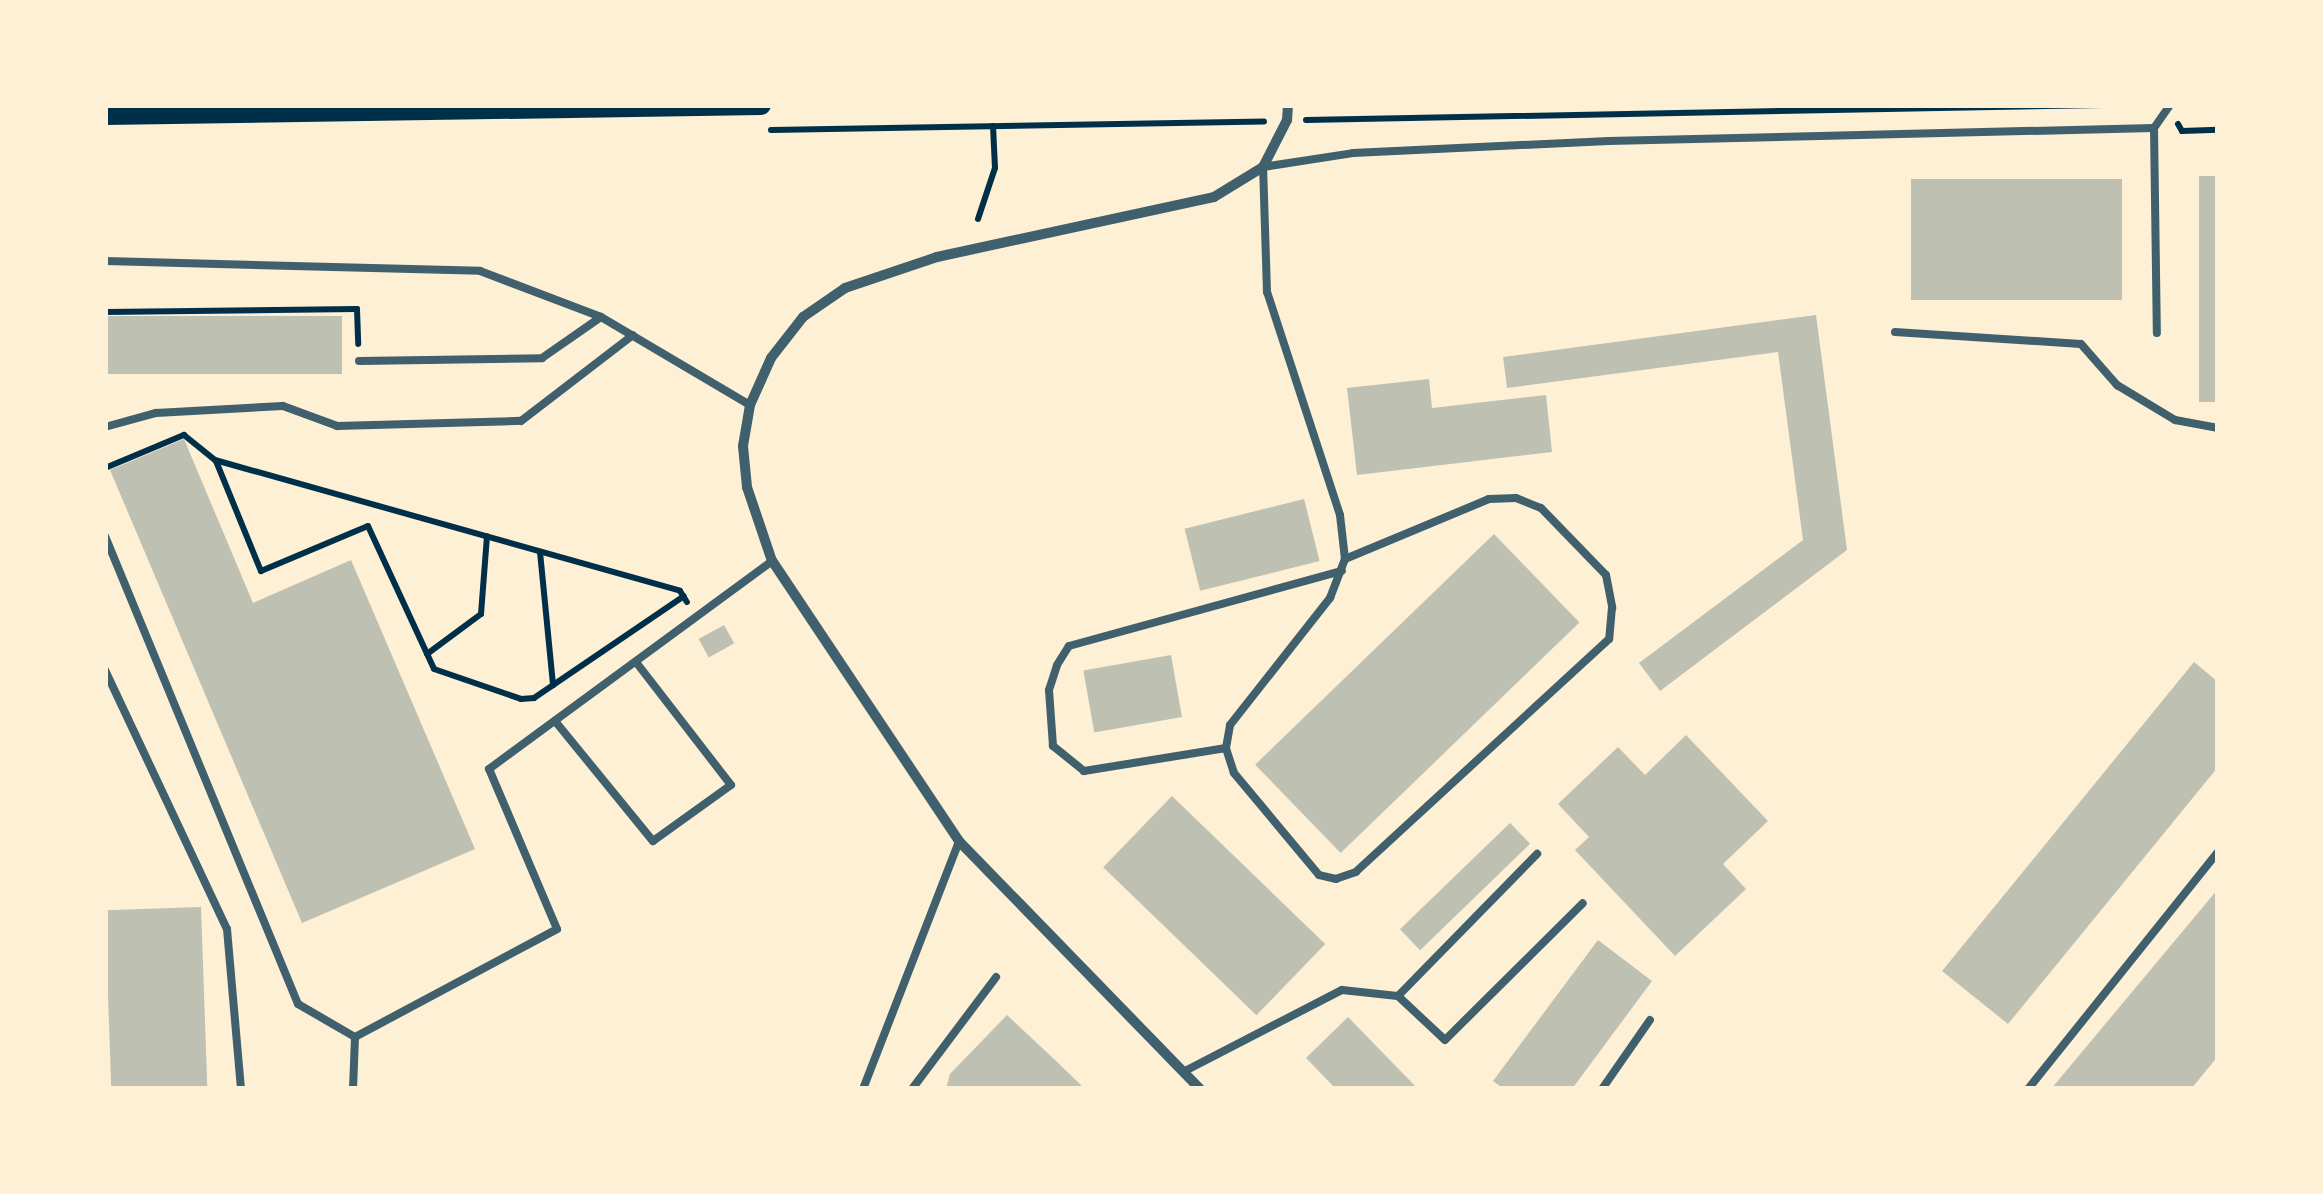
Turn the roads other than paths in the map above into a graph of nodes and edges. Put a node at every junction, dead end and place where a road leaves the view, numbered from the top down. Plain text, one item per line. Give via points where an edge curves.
1 (761, 105) edge
2 (1288, 105) edge
3 (2170, 105) edge
4 (105, 115) edge
5 (2154, 128) junction
6 (1263, 167) junction
7 (105, 261) edge
8 (600, 317) junction
9 (1895, 332) dead end
10 (2157, 333) dead end
11 (633, 335) junction
12 (359, 360) road end
13 (750, 405) junction
14 (105, 428) edge
15 (2218, 428) edge
16 (105, 536) edge
17 (1345, 558) junction
18 (772, 561) junction
19 (1342, 571) junction
20 (636, 662) junction
21 (105, 670) edge
22 (555, 721) junction
23 (1226, 748) junction
24 (959, 841) junction
25 (2218, 852) edge
26 (1536, 854) dead end
27 (1583, 903) dead end
28 (996, 976) dead end
29 (1398, 996) junction
30 (1650, 1020) dead end
31 (355, 1037) junction
32 (1183, 1072) junction
33 (241, 1089) edge
34 (353, 1089) edge
35 (863, 1089) edge
36 (912, 1089) edge
37 (1200, 1089) edge
38 (1602, 1089) edge
39 (2028, 1089) edge

1 - 4 main road
2 - 6 street via 1288,120
3 - 5 lane
5 - 6 lane via 1352,152
5 - 10 lane
6 - 13 street via 1214,197 937,257 845,288 804,317 770,358
6 - 17 lane via 1267,292 1340,515
7 - 8 lane via 480,272
8 - 11 lane
8 - 12 lane via 542,358
9 - 15 lane via 2081,344 2116,385 2175,420
11 - 13 lane
11 - 14 lane via 520,421 337,426 283,406 156,413
13 - 18 street via 743,446 747,487
16 - 31 lane via 298,1004
17 - 19 lane
17 - 23 lane via 1489,499 1516,498 1541,508 1606,575 1609,639 1345,878 1319,875 1234,773
18 - 20 lane
18 - 24 street
19 - 23 lane via 1330,598 1230,726
19 - 23 lane via 1069,646 1057,664 1050,690 1052,746 1084,772
20 - 22 lane
20 - 22 lane via 732,785 652,841
21 - 33 lane via 227,929
22 - 31 lane via 489,768 557,929
24 - 32 street
24 - 35 lane
25 - 39 lane
26 - 29 lane
27 - 29 lane via 1445,1040
28 - 36 lane
29 - 32 lane via 1342,990
30 - 38 lane
31 - 34 lane
32 - 37 street

